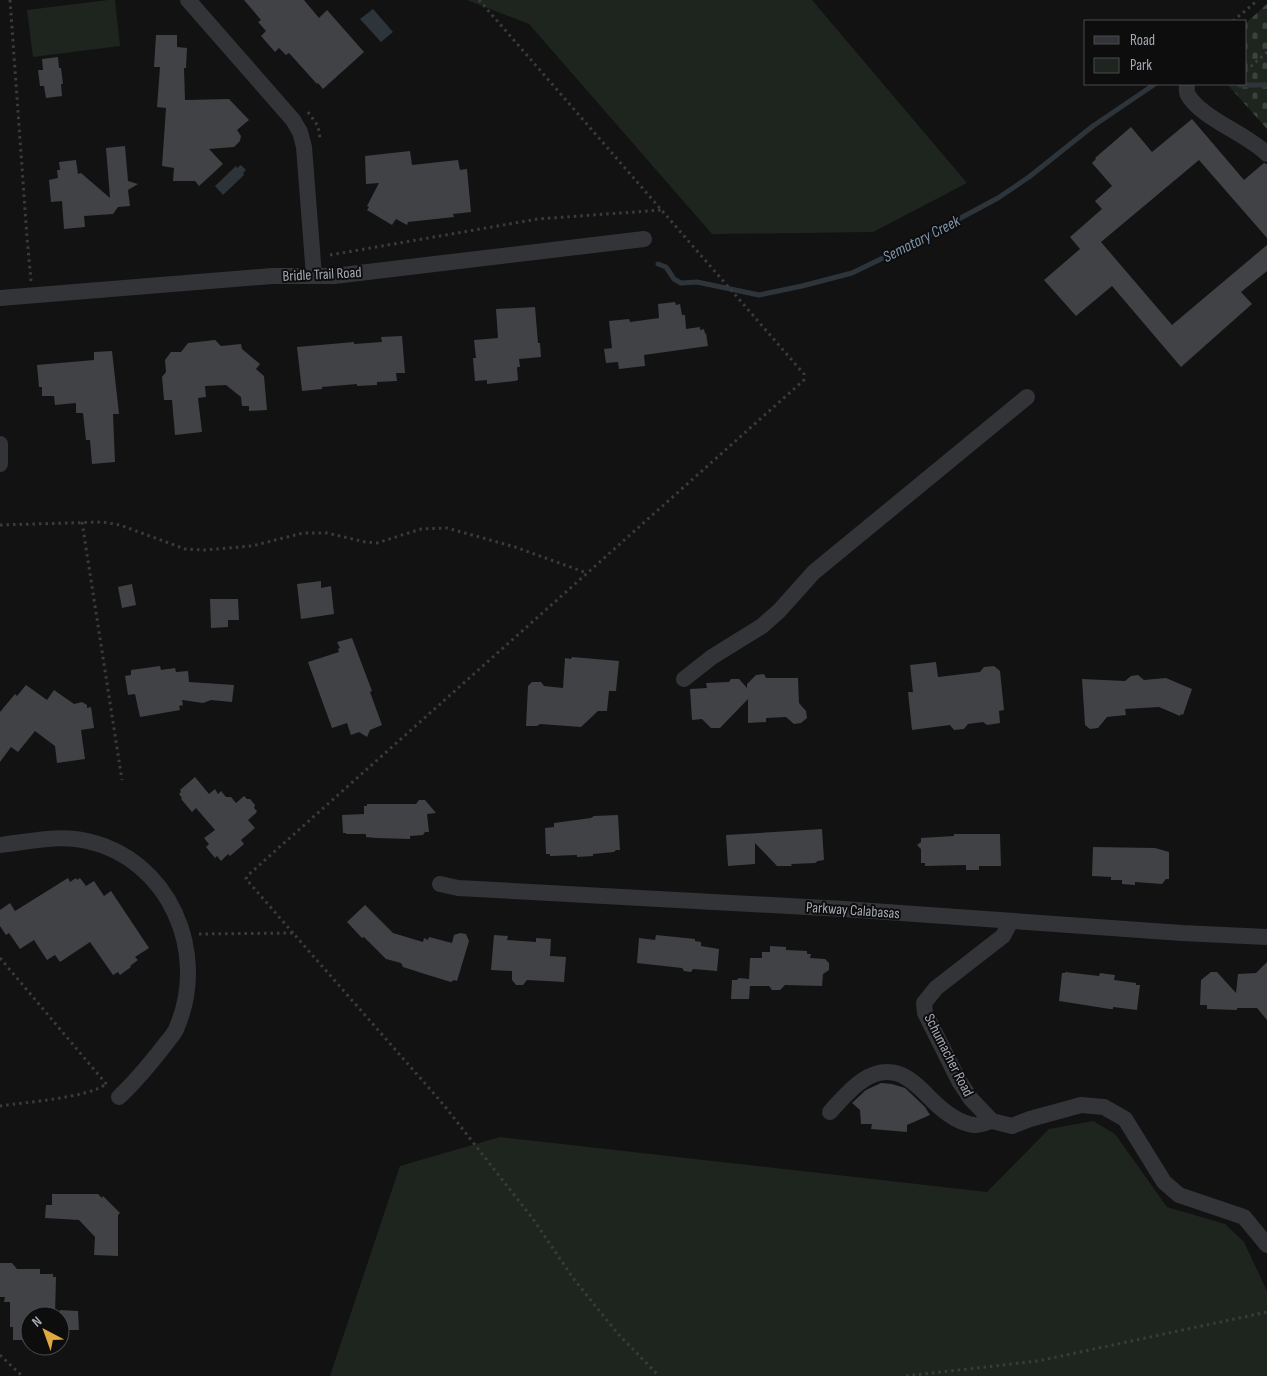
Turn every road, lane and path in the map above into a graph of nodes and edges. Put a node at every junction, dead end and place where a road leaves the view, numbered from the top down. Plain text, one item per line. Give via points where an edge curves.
1 (10, 0) edge
2 (188, 0) edge
3 (479, 0) edge
4 (1258, 0) edge
5 (1234, 20) edge
6 (1267, 52) edge
7 (1247, 70) edge
8 (1187, 85) edge
9 (1267, 154) edge
10 (663, 210) junction
11 (644, 239) dead end
12 (330, 255) dead end
13 (314, 276) junction
14 (33, 294) junction
15 (0, 298) edge
16 (1027, 396) dead end
17 (0, 444) edge
18 (0, 464) edge
19 (82, 522) junction
20 (0, 525) edge
21 (587, 573) junction
22 (684, 679) dead end
23 (122, 780) dead end
24 (0, 845) edge
25 (440, 884) dead end
26 (1011, 921) junction
27 (293, 933) junction
28 (183, 934) junction
29 (1267, 937) edge
30 (0, 958) edge
31 (106, 1084) junction
32 (119, 1097) joint
33 (0, 1106) edge
34 (830, 1112) dead end
35 (992, 1121) junction
36 (1267, 1245) edge
37 (1267, 1312) edge
38 (0, 1355) edge
39 (22, 1376) edge
40 (659, 1376) edge
41 (906, 1376) edge

1 - 14 path via 26,237
2 - 13 street via 300,132 304,147
3 - 10 path
4 - 5 path
6 - 7 path
8 - 9 street via 1187,94 1195,103
10 - 12 path via 538,219
10 - 21 path via 804,374 804,380
11 - 13 street, Bridle Trail Road
13 - 14 street, Bridle Trail Road via 272,276
14 - 15 street, Bridle Trail Road
16 - 22 street via 814,572 762,626
17 - 18 street
19 - 20 path
19 - 21 path via 120,525 185,549 204,550 252,546 303,533 327,533 377,543 421,529 447,528 515,547
19 - 23 path
21 - 27 path via 247,876 246,879
24 - 28 street via 53,839 85,840 113,848 154,880 172,904
25 - 26 street, Parkway Calabasas via 458,888
26 - 29 street, Parkway Calabasas
26 - 35 street, Schumacher Road via 1003,936 936,988 924,1003 925,1013 959,1081
27 - 28 path
27 - 40 path via 442,1104 533,1219 573,1278 612,1327
28 - 32 street via 190,968 177,1028 144,1073
30 - 31 path
31 - 32 path
31 - 33 path via 73,1095
34 - 35 street via 868,1076 884,1071 910,1080 956,1119 975,1126
35 - 36 street via 1012,1126 1081,1105 1104,1107 1125,1120 1164,1182 1179,1195 1244,1217
37 - 41 path via 1038,1361
38 - 39 path

